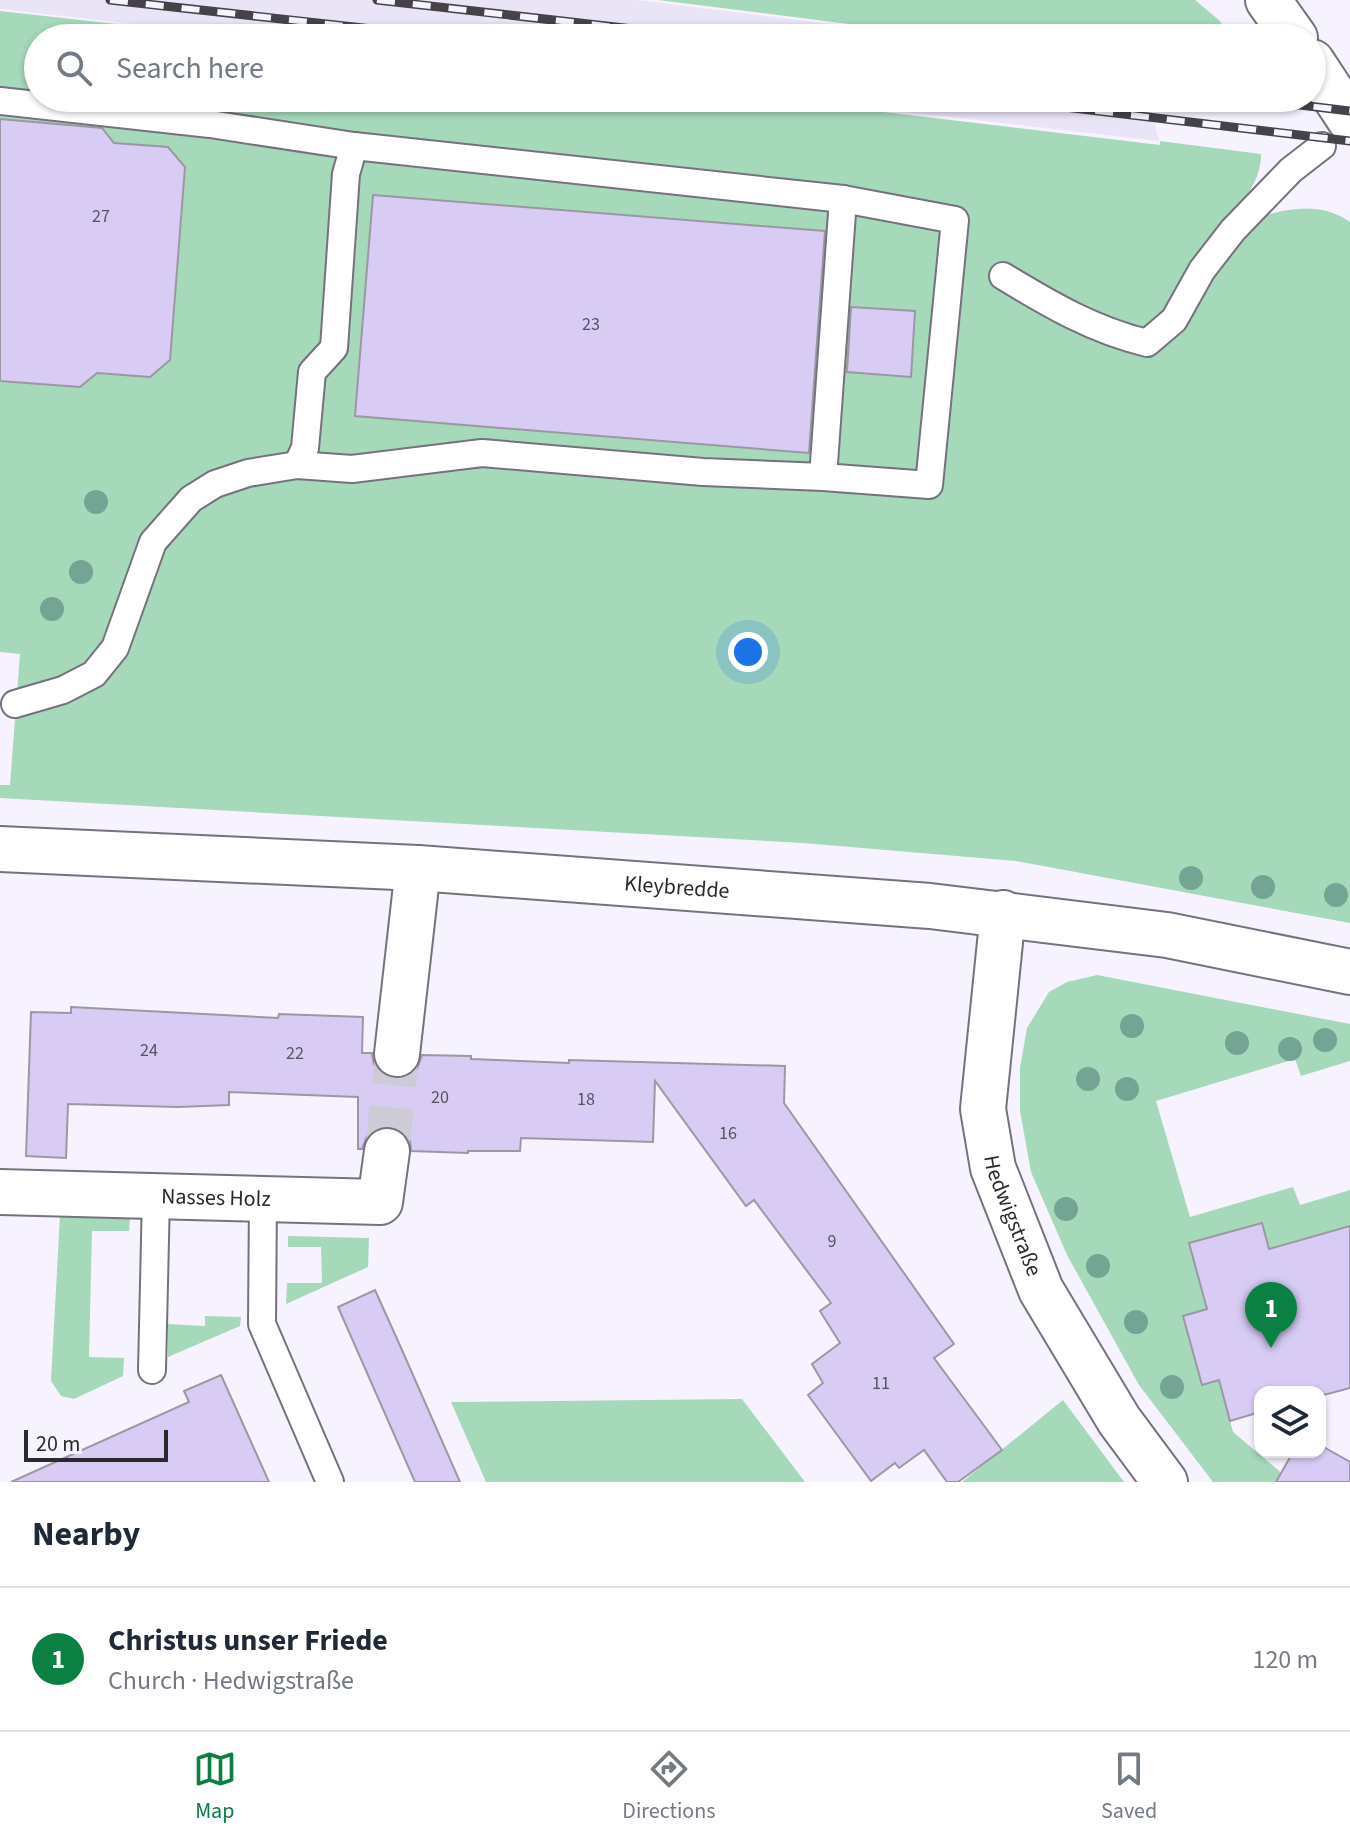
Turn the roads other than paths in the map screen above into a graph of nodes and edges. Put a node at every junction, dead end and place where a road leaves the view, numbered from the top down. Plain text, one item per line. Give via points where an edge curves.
1 (1268, 0) edge
2 (1285, 24) edge
3 (0, 101) edge
4 (1326, 103) edge
5 (24, 104) edge
6 (100, 112) edge
7 (1336, 133) edge
8 (354, 146) junction
9 (843, 199) junction
10 (1003, 276) dead end
11 (297, 465) junction
12 (823, 477) junction
13 (15, 704) dead end
14 (0, 849) edge
15 (418, 868) junction
16 (1003, 913) junction
17 (1350, 972) edge
18 (397, 1054) tunnel mouth
19 (387, 1151) tunnel mouth
20 (0, 1192) edge
21 (156, 1196) junction
22 (263, 1197) junction
23 (152, 1370) dead end
24 (330, 1482) edge
25 (1165, 1482) edge

1 - 2 street
3 - 5 lane
4 - 7 street
6 - 8 lane
7 - 10 lane via 1233,230 1174,320 1147,343 1064,313
8 - 9 lane
8 - 11 lane via 346,174 334,348 312,372 305,448
9 - 12 lane
9 - 12 lane via 955,220 929,485
11 - 12 lane via 352,469 482,453
11 - 13 lane via 248,473 191,499 153,542 115,648 94,674
14 - 15 street, Kleybredde
15 - 16 street, Kleybredde
15 - 18 street
16 - 17 street, Kleybredde via 1167,935
16 - 25 street, Hedwigstraße via 983,1109 993,1168 1041,1290 1119,1420
19 - 22 street, Nasses Holz via 380,1202
20 - 21 street, Nasses Holz
21 - 22 street, Nasses Holz
21 - 23 lane
22 - 24 lane via 262,1324

